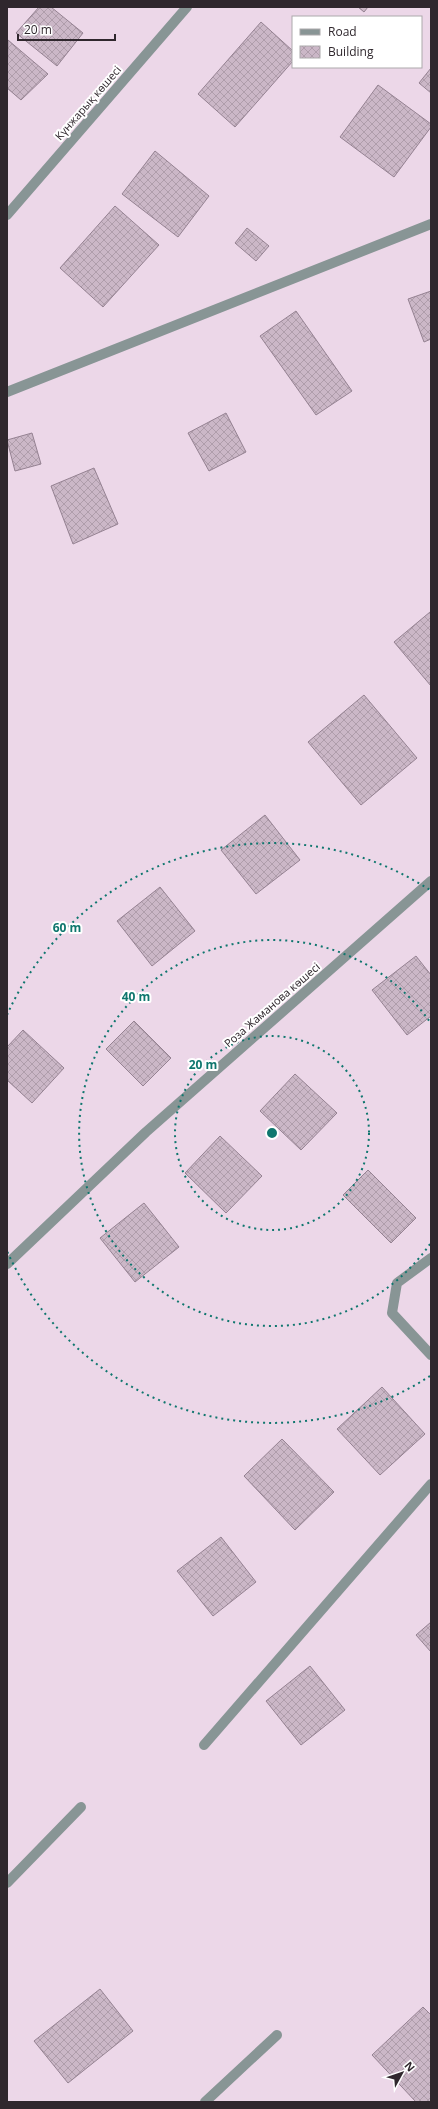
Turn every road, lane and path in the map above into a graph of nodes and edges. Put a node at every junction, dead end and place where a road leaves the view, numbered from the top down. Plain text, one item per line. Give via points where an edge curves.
1 (187, 7) edge
2 (7, 215) edge
3 (431, 224) edge
4 (7, 392) edge
5 (431, 881) edge
6 (431, 1258) edge
7 (7, 1264) edge
8 (431, 1356) edge
9 (431, 1484) edge
10 (204, 1745) dead end
11 (81, 1807) dead end
12 (7, 1883) edge
13 (277, 2035) dead end
14 (205, 2102) edge

1 - 2 street, Күнжарық көшесі
3 - 4 street
5 - 7 street, Роза Жаманова көшесі via 146,1132
6 - 8 street via 397,1283 392,1313
9 - 10 street
11 - 12 street
13 - 14 street

